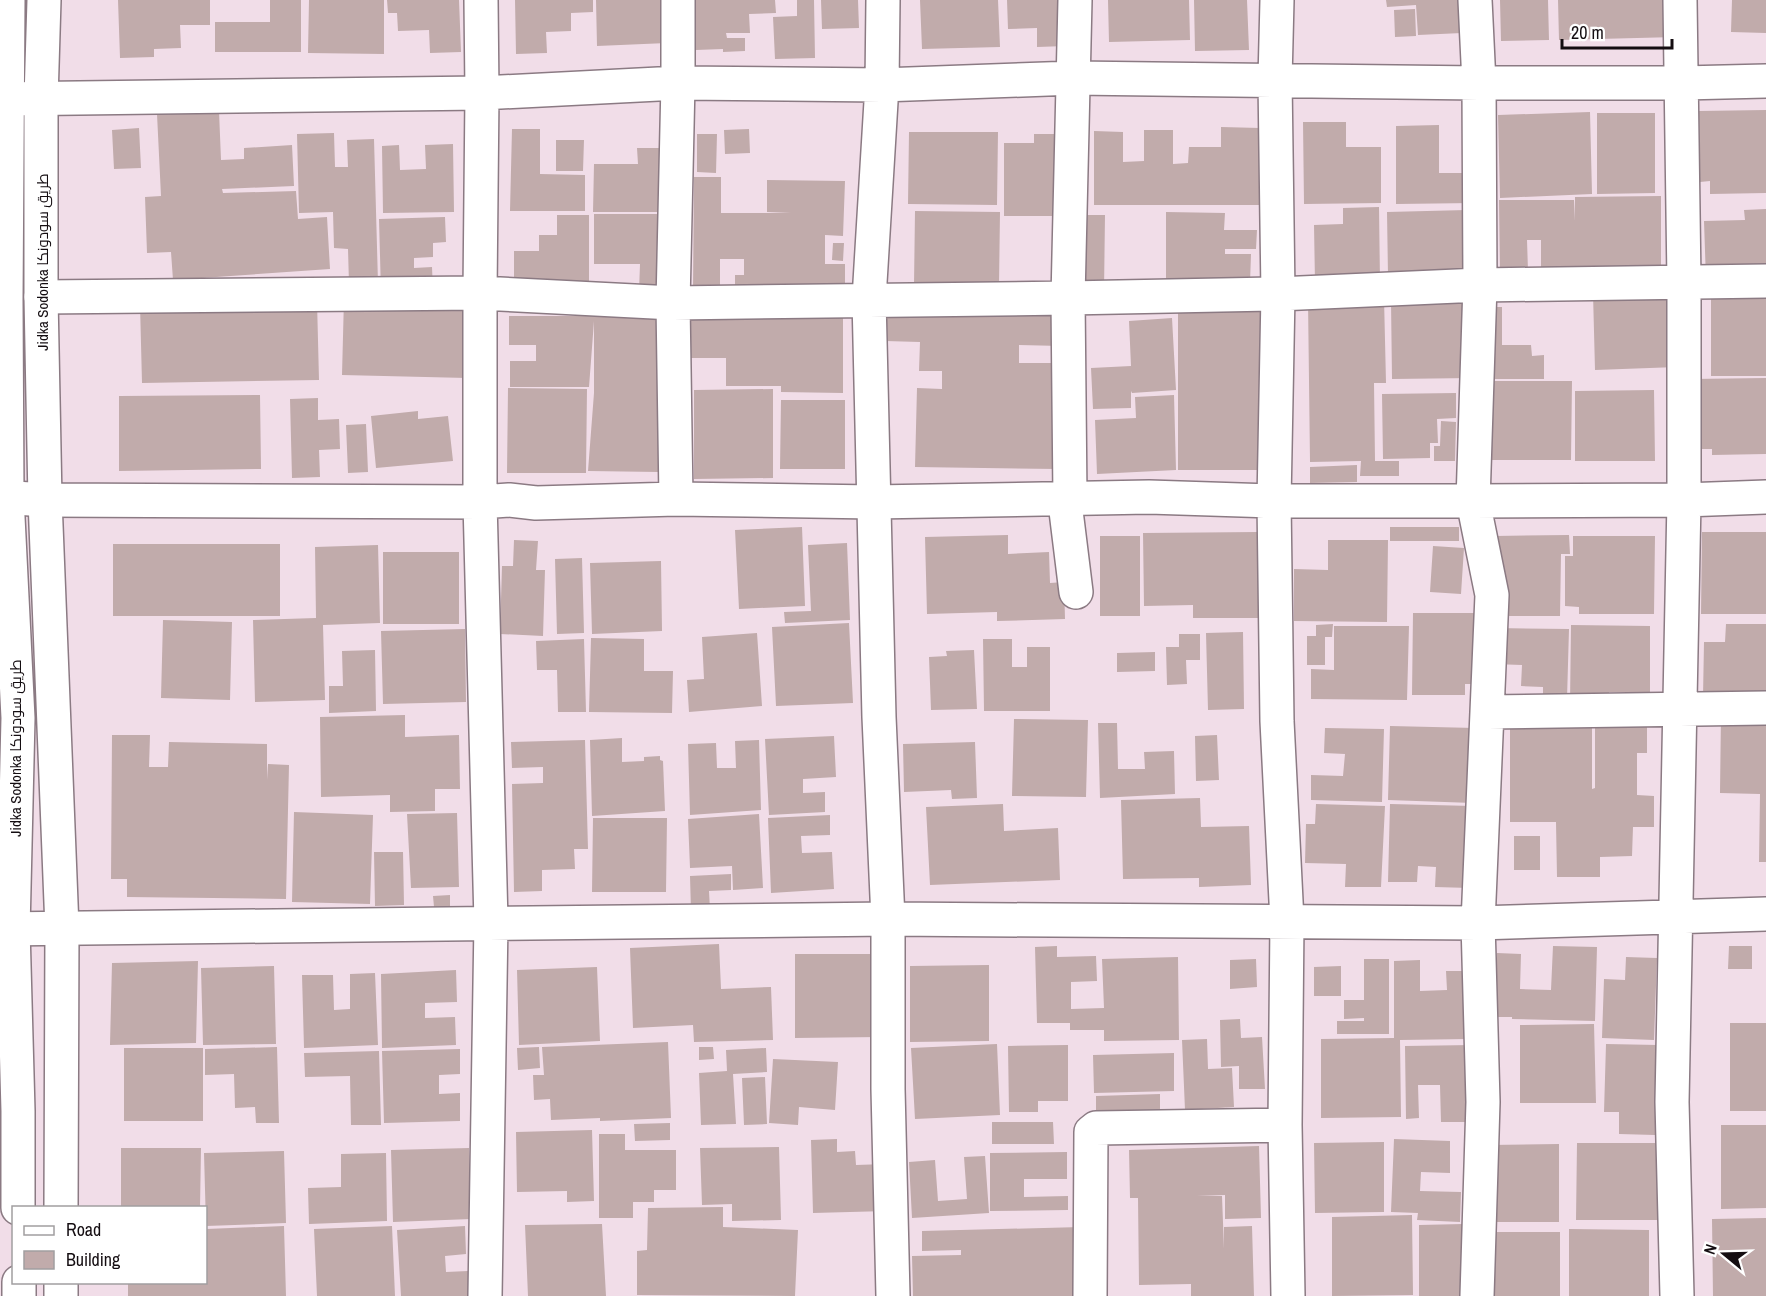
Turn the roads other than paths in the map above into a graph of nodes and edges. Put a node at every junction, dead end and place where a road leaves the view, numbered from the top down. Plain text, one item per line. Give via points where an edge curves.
1 (8, 0) edge
2 (44, 0) edge
3 (481, 0) edge
4 (678, 0) edge
5 (883, 0) edge
6 (1075, 0) edge
7 (1277, 0) edge
8 (1475, 0) edge
9 (1680, 0) edge
10 (1074, 78) junction
11 (1275, 80) junction
12 (1766, 81) edge
13 (678, 83) junction
14 (1479, 83) junction
15 (1683, 83) junction
16 (882, 85) junction
17 (482, 93) junction
18 (3, 99) edge
19 (41, 99) junction
20 (1766, 281) edge
21 (1684, 282) junction
22 (1480, 285) junction
23 (480, 293) junction
24 (1278, 294) junction
25 (41, 297) junction
26 (1068, 298) junction
27 (868, 299) junction
28 (3, 301) edge
29 (674, 303) junction
30 (4, 497) edge
31 (1766, 497) edge
32 (676, 499) junction
33 (1070, 499) junction
34 (45, 500) junction
35 (1684, 500) junction
36 (1274, 501) junction
37 (1473, 501) junction
38 (480, 502) junction
39 (874, 502) junction
40 (1076, 592) dead end
41 (1766, 708) edge
42 (1681, 710) junction
43 (1488, 712) junction
44 (9, 718) edge
45 (1766, 914) edge
46 (1675, 917) junction
47 (888, 919) junction
48 (1287, 921) junction
49 (491, 922) junction
50 (1478, 923) junction
51 (62, 928) junction
52 (6, 929) edge
53 (1285, 1125) junction
54 (18, 1206) edge
55 (61, 1206) edge
56 (485, 1296) edge
57 (893, 1296) edge
58 (1090, 1296) edge
59 (1288, 1296) edge
60 (1477, 1296) edge
61 (1677, 1296) edge

1 - 18 street, Jidka Sodonka طريق سودونكا
2 - 19 street, Jidka Sodonka طريق سودونكا
3 - 17 street
4 - 13 street
5 - 16 street
6 - 10 street
7 - 11 street
8 - 14 street
9 - 15 street
10 - 11 street
10 - 16 street
10 - 26 street
11 - 14 street
11 - 24 street
12 - 15 street
13 - 16 street
13 - 17 street
13 - 29 street
14 - 15 street
14 - 22 street
15 - 21 street
16 - 27 street
17 - 19 street
17 - 23 street
18 - 19 street
18 - 28 street, Jidka Sodonka طريق سودونكا
19 - 25 street, Jidka Sodonka طريق سودونكا
20 - 21 street
21 - 22 street
21 - 35 street
22 - 24 street
22 - 37 street
23 - 25 street
23 - 29 street
23 - 38 street
24 - 26 street
24 - 36 street
25 - 34 street, Jidka Sodonka طريق سودونكا
26 - 27 street
26 - 33 street
27 - 29 street
27 - 39 street
28 - 30 street, Jidka Sodonka طريق سودونكا
29 - 32 street
30 - 34 street
30 - 44 street, Jidka Sodonka طريق سودونكا
31 - 35 street
32 - 38 street
32 - 39 street
33 - 36 street
33 - 39 street
33 - 40 street via 1066,511
34 - 38 street
34 - 51 street, Jidka Sodonka طريق سودونكا
35 - 37 street
35 - 42 street
36 - 37 street
36 - 48 street via 1277,721
37 - 43 street via 1492,595
38 - 49 street
39 - 47 street
41 - 42 street
42 - 43 street
42 - 46 street
43 - 50 street
44 - 52 street, Jidka Sodonka طريق سودونكا
45 - 46 street
46 - 50 street
46 - 61 street via 1672,1102
47 - 48 street
47 - 49 street
47 - 57 street
48 - 50 street
48 - 53 street
49 - 51 street
49 - 56 street
50 - 60 street via 1484,1102
51 - 52 street
51 - 55 street, Jidka Sodonka طريق سودونكا
52 - 54 street, Jidka Sodonka طريق سودونكا via 18,1111
53 - 58 street via 1096,1128 1091,1132
53 - 59 street

